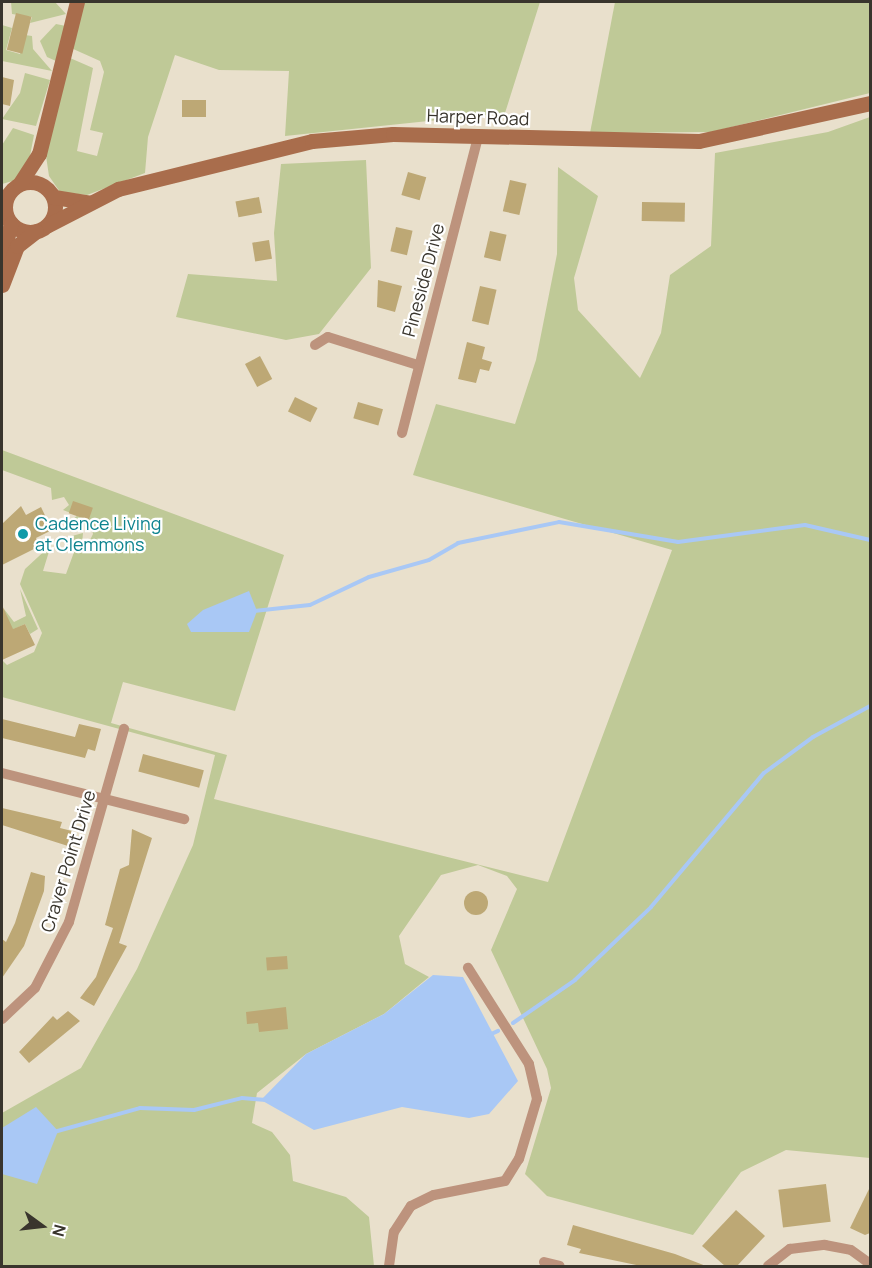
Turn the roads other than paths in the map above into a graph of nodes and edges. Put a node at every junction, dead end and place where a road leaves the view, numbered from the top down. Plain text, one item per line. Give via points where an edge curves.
1 (76, 2) edge
2 (870, 103) edge
3 (478, 136) junction
4 (39, 154) junction
5 (12, 186) edge
6 (51, 193) junction
7 (90, 203) junction
8 (3, 206) edge
9 (11, 223) junction
10 (42, 228) junction
11 (2, 257) edge
12 (2, 285) edge
13 (315, 345) dead end
14 (418, 365) junction
15 (402, 433) dead end
16 (124, 729) dead end
17 (2, 773) edge
18 (104, 799) junction
19 (184, 819) dead end
20 (468, 968) dead end
21 (2, 1019) edge
22 (544, 1262) dead end
23 (870, 1264) edge
24 (389, 1266) edge
25 (560, 1266) edge
26 (768, 1266) edge

1 - 4 street
2 - 3 street, Harper Road via 699,141
3 - 7 street, Harper Road via 393,134 312,141 163,175
3 - 14 street, Pineside Drive
4 - 5 street
4 - 6 street
5 - 6 street via 35,182
5 - 8 street
6 - 7 street
6 - 10 street
7 - 10 street, Harper Road
8 - 9 street
9 - 10 street
9 - 11 street
10 - 12 street via 18,246
13 - 14 street via 328,337
14 - 15 street, Pineside Drive
16 - 18 street, Craver Point Drive
17 - 18 street
18 - 19 street
18 - 21 street, Craver Point Drive via 56,952 35,987
20 - 24 street via 529,1064 537,1099 519,1159 505,1180 434,1195 411,1206 394,1232
22 - 25 street
23 - 26 street via 851,1250 825,1245 790,1249

